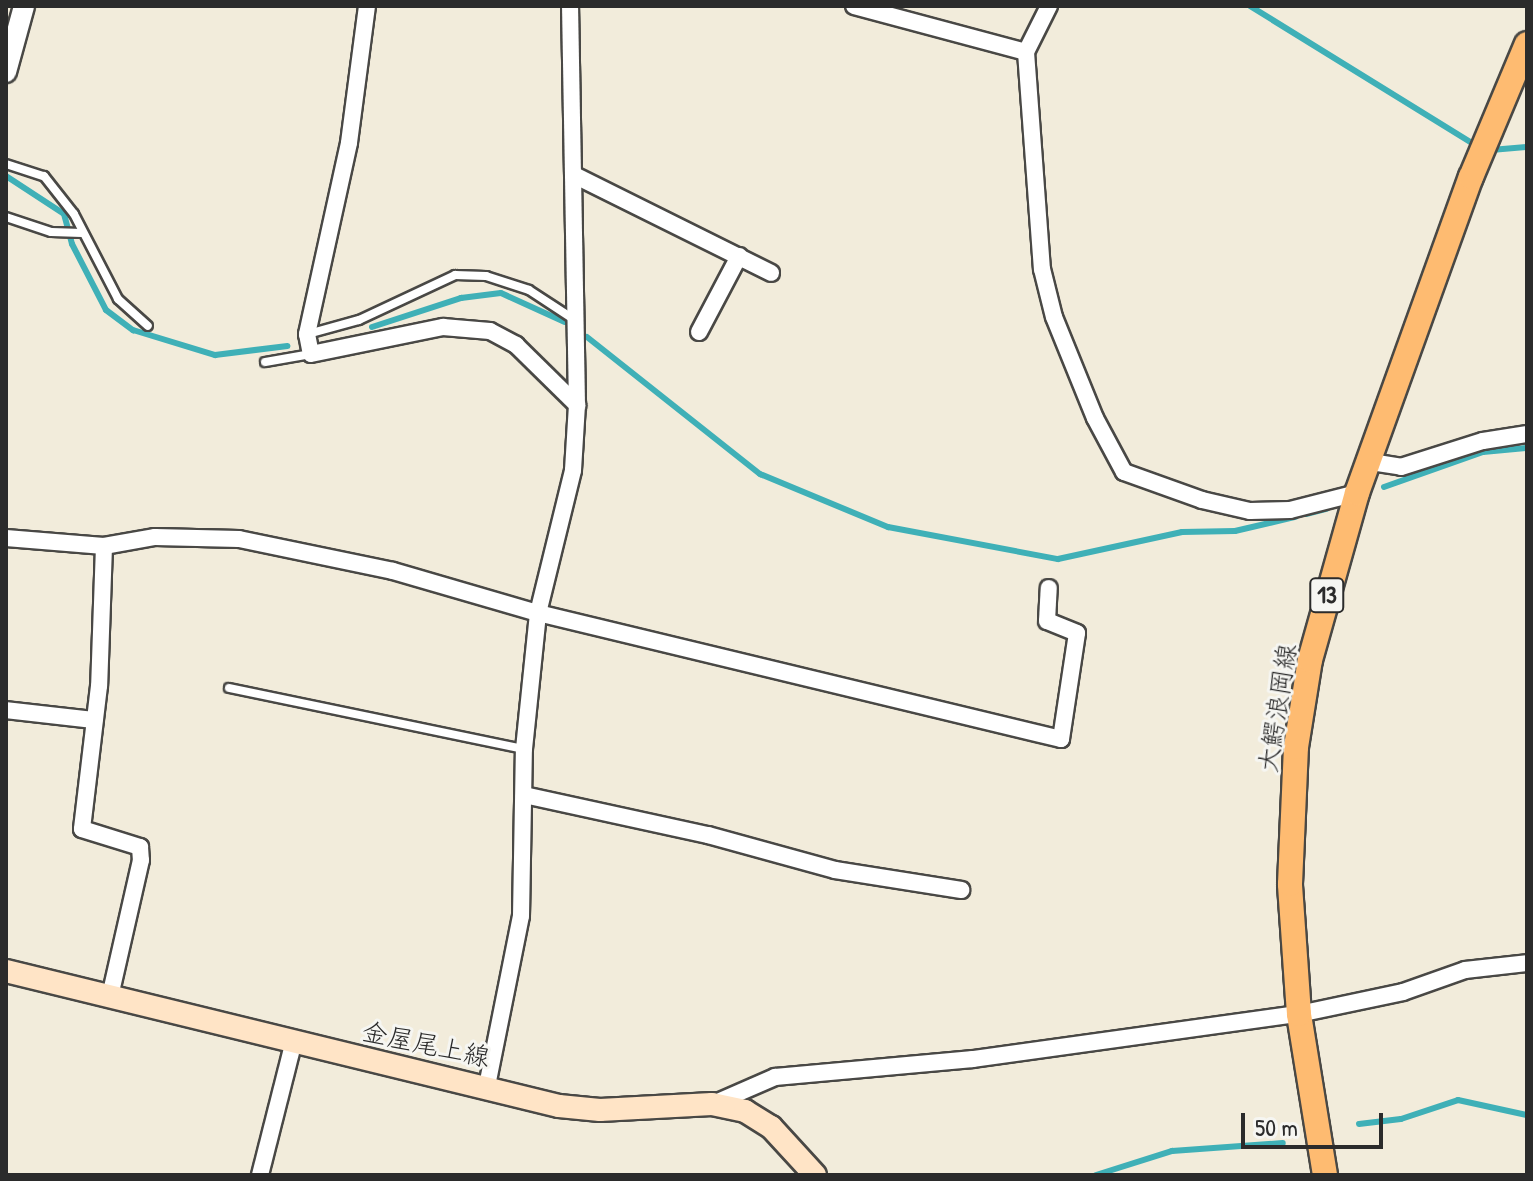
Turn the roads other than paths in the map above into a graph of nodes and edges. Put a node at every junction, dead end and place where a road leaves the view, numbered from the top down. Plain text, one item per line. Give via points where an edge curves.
1 (24, 6) edge
2 (367, 6) edge
3 (570, 6) edge
4 (854, 6) edge
5 (1049, 6) edge
6 (1527, 44) edge
7 (1026, 52) junction
8 (6, 72) edge
9 (6, 164) edge
10 (574, 175) junction
11 (6, 217) edge
12 (82, 233) junction
13 (739, 256) junction
14 (771, 273) dead end
15 (576, 321) junction
16 (148, 326) dead end
17 (699, 332) dead end
18 (307, 334) junction
19 (311, 354) junction
20 (265, 362) dead end
21 (577, 405) junction
22 (1527, 434) edge
23 (1371, 462) junction
24 (1357, 493) junction
25 (6, 538) edge
26 (104, 546) junction
27 (1049, 588) dead end
28 (538, 613) junction
29 (229, 688) dead end
30 (6, 710) edge
31 (94, 720) junction
32 (524, 749) junction
33 (524, 795) junction
34 (961, 890) dead end
35 (1527, 963) edge
36 (6, 971) edge
37 (110, 997) junction
38 (1299, 1014) junction
39 (293, 1045) junction
40 (487, 1086) junction
41 (712, 1104) junction
42 (260, 1175) edge
43 (815, 1175) edge
44 (1325, 1175) edge

1 - 8 street
2 - 18 street via 349,143
3 - 10 street
4 - 7 street
5 - 7 street
6 - 23 main road, 大鰐浪岡線 / 13 via 1471,177
7 - 24 street via 1042,269 1071,360 1124,472 1250,511 1290,510
9 - 12 lane via 44,176
10 - 13 street
10 - 15 street
11 - 12 lane via 51,232
12 - 16 lane via 118,299
13 - 14 street
13 - 17 street
15 - 18 lane via 529,290 486,276 455,275 359,320
15 - 21 street
18 - 19 street
19 - 20 lane
19 - 21 street via 443,327 490,331 516,345
21 - 28 street via 573,470
22 - 23 street via 1483,441 1401,467
23 - 24 main road, 大鰐浪岡線 / 13
24 - 38 main road, 大鰐浪岡線 / 13 via 1310,660 1296,747 1290,884
25 - 26 street
26 - 28 street via 155,537 239,539 393,571
26 - 31 street
27 - 28 street via 1047,621 1077,633 1061,739
28 - 32 street
29 - 32 lane
30 - 31 street
31 - 37 street via 82,829 140,847 141,860
32 - 33 street
33 - 34 street via 708,835 835,870
33 - 40 street via 521,916
35 - 38 street via 1465,970 1403,992
36 - 37 main road, 金屋尾上線
37 - 39 main road, 金屋尾上線
38 - 41 street via 973,1059 775,1077
38 - 44 main road, 大鰐浪岡線 / 13
39 - 40 main road, 金屋尾上線
39 - 42 street
40 - 41 main road, 金屋尾上線 via 559,1106 600,1110
41 - 43 main road, 金屋尾上線 via 745,1111 771,1127

